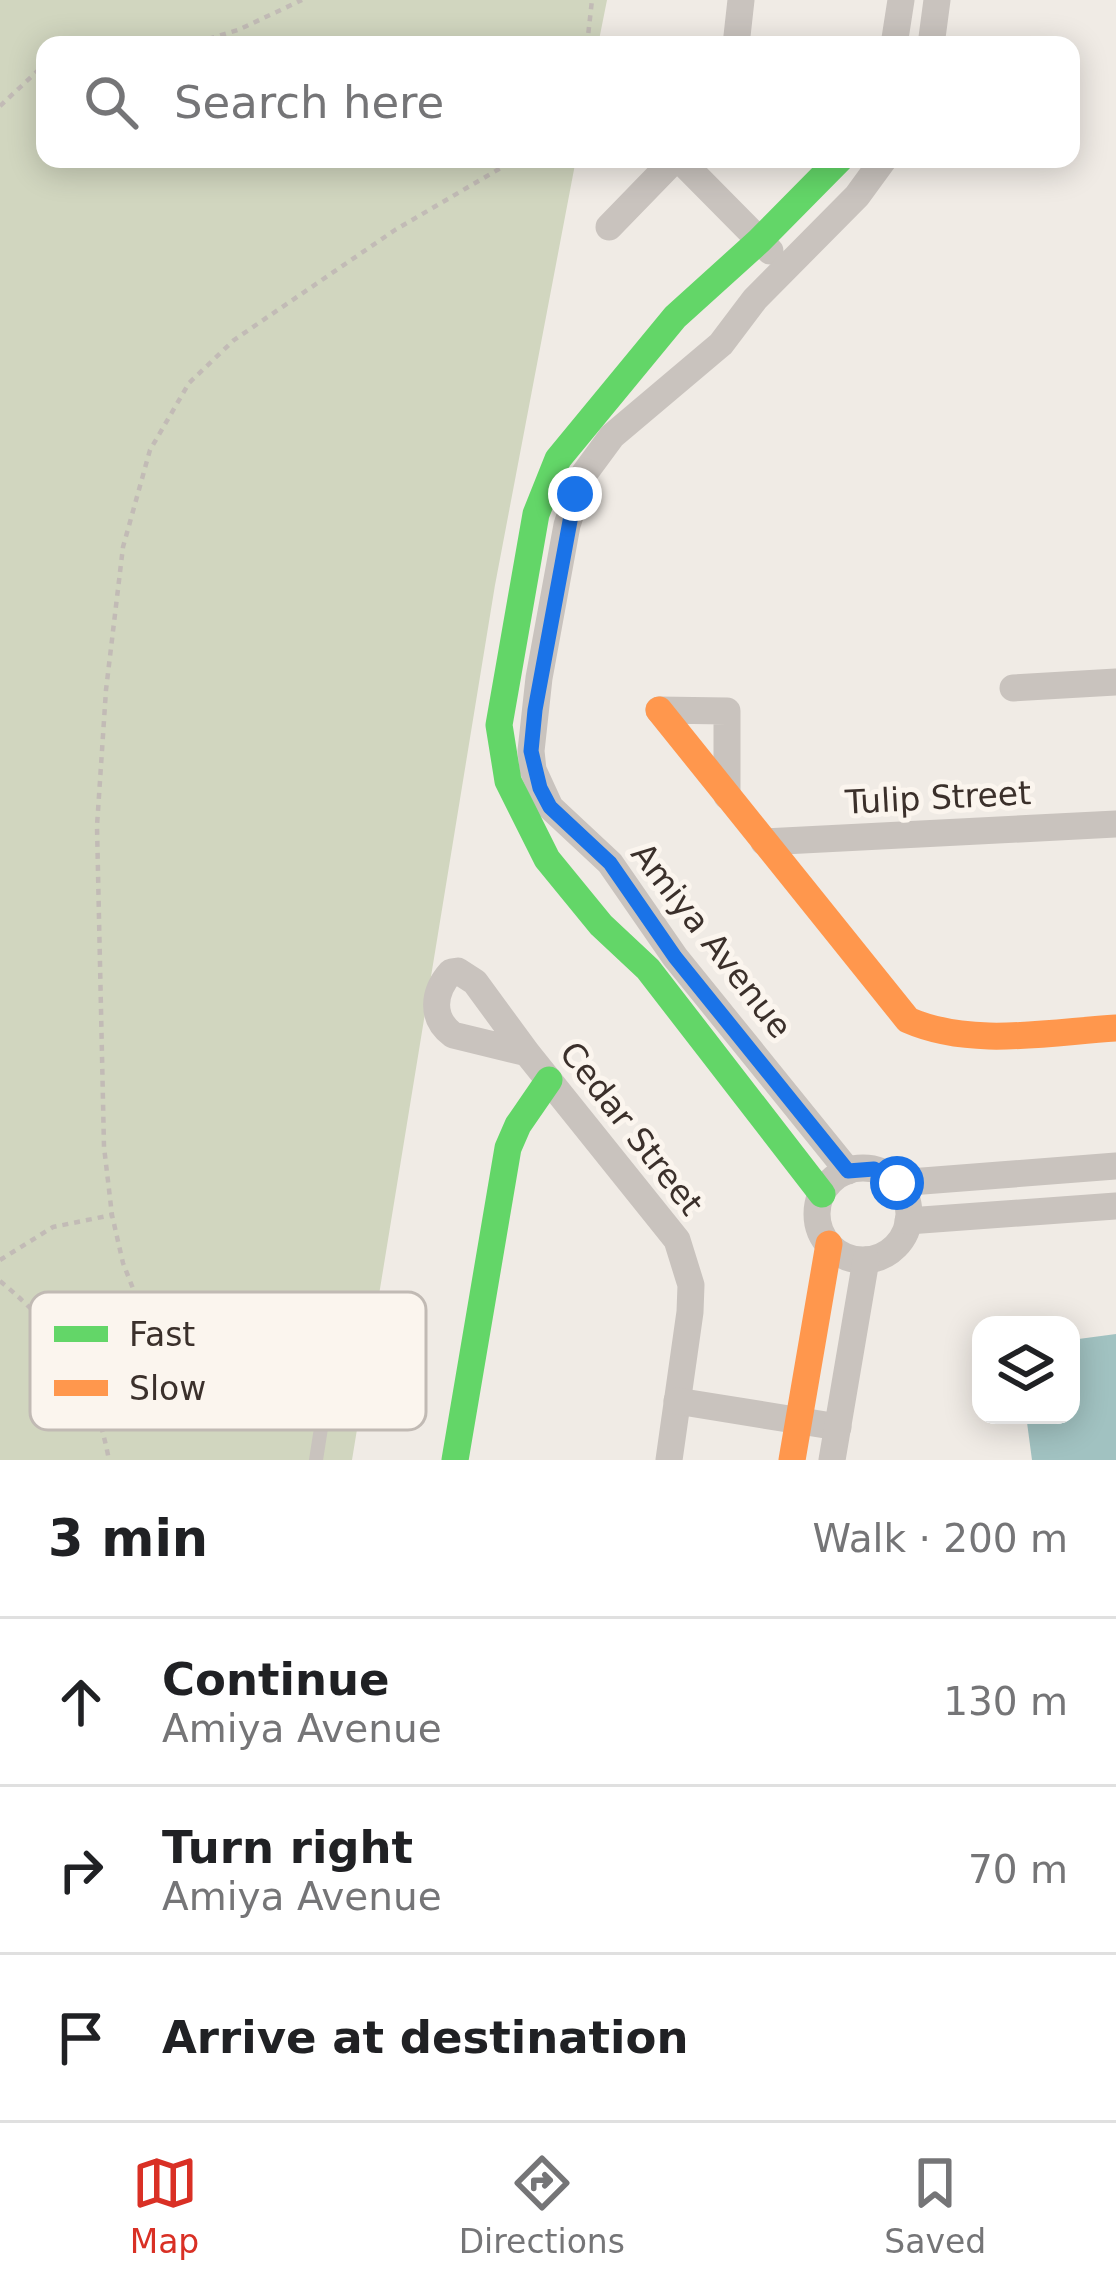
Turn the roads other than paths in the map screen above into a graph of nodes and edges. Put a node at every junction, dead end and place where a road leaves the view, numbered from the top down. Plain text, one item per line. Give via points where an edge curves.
1 (741, 0) edge
2 (901, 0) edge
3 (938, 0) edge
4 (737, 36) edge
5 (895, 36) edge
6 (933, 36) edge
7 (668, 168) edge
8 (686, 168) edge
9 (831, 168) edge
10 (877, 168) edge
11 (609, 227) dead end
12 (760, 241) junction
13 (785, 267) junction
14 (603, 426) junction
15 (1116, 682) edge
16 (1013, 688) dead end
17 (520, 774) junction
18 (727, 796) junction
19 (1116, 824) edge
20 (764, 842) junction
21 (663, 940) junction
22 (639, 958) junction
23 (1116, 1028) edge
24 (527, 1053) dead end
25 (549, 1080) junction
26 (1116, 1166) edge
27 (848, 1171) junction
28 (897, 1183) junction
29 (822, 1194) junction
30 (1116, 1206) edge
31 (908, 1221) junction
32 (829, 1244) junction
33 (866, 1260) junction
34 (677, 1401) junction
35 (799, 1421) junction
36 (838, 1427) junction
37 (321, 1430) edge
38 (316, 1460) edge
39 (455, 1460) edge
40 (668, 1460) edge
41 (792, 1460) edge
42 (832, 1460) edge

1 - 4 street
2 - 5 street
3 - 6 street
7 - 11 street
8 - 12 street
9 - 12 street, Amiya Avenue
10 - 13 street, Amiya Avenue
12 - 13 street
12 - 14 street, Amiya Avenue via 675,317
13 - 14 street, Amiya Avenue via 699,365
14 - 17 street, Amiya Avenue via 558,459 536,514 502,705 500,742
15 - 16 street
17 - 21 street, Amiya Avenue via 610,863
17 - 22 street, Amiya Avenue via 524,819 567,885
18 - 18 street via 659,710 728,710
18 - 20 street
19 - 20 street, Tulip Street
20 - 23 street via 886,996 922,1029
21 - 22 street
21 - 27 street, Amiya Avenue
22 - 29 street, Amiya Avenue
24 - 25 street, Cedar Street
25 - 34 street, Cedar Street via 682,1252 691,1285
25 - 39 street via 508,1148
26 - 28 street
27 - 28 street via 874,1169
27 - 29 street
28 - 31 street
29 - 32 street via 817,1215
30 - 31 street
31 - 33 street via 890,1251
32 - 33 street
32 - 35 street
33 - 36 street
34 - 35 street
34 - 40 street, Cedar Street
35 - 36 street
35 - 41 street
36 - 42 street
37 - 38 lane

